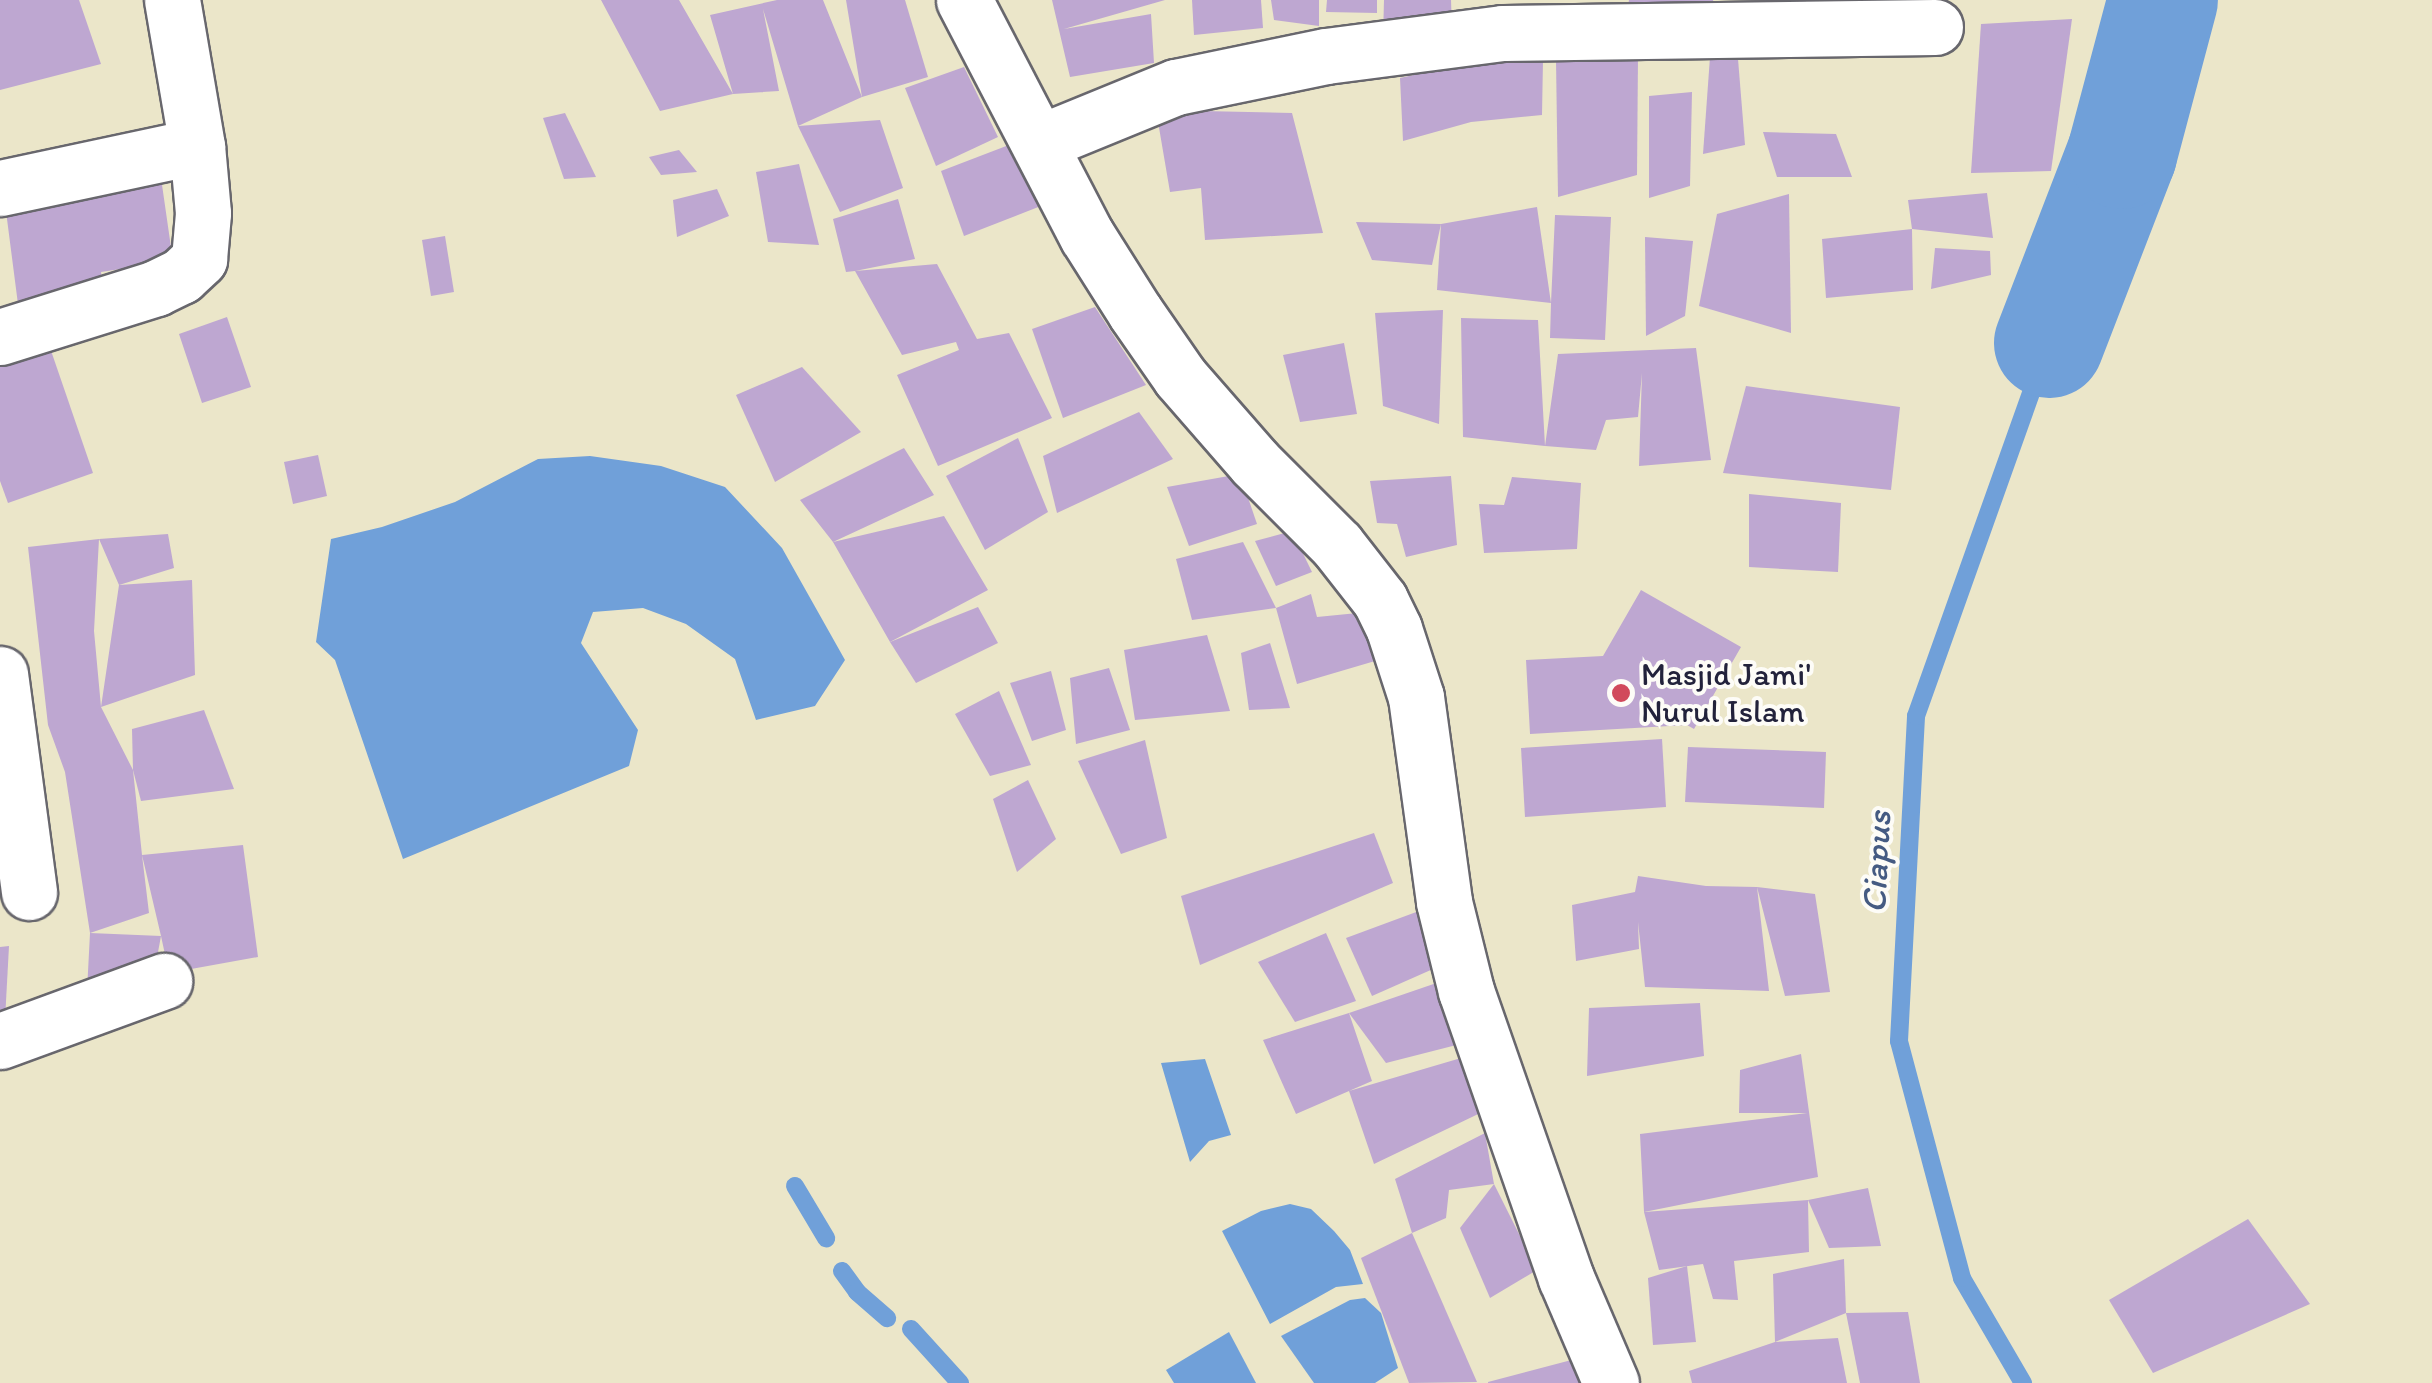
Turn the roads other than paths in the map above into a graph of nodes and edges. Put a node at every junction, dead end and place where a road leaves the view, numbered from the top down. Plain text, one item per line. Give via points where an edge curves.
1 (172, 0) edge
2 (964, 0) edge
3 (1936, 27) dead end
4 (1041, 142) junction
5 (198, 146) junction
6 (0, 188) edge
7 (0, 338) edge
8 (0, 674) edge
9 (29, 892) dead end
10 (164, 981) dead end
11 (0, 1040) edge
12 (1611, 1383) edge

1 - 5 street
2 - 4 street
3 - 4 street via 1503,34 1326,56 1176,87
4 - 12 street via 1087,236 1180,377 1337,545 1394,629 1416,697 1444,902 1466,991 1566,1278
5 - 6 street
5 - 7 street via 198,258 180,276
8 - 9 street
10 - 11 street

